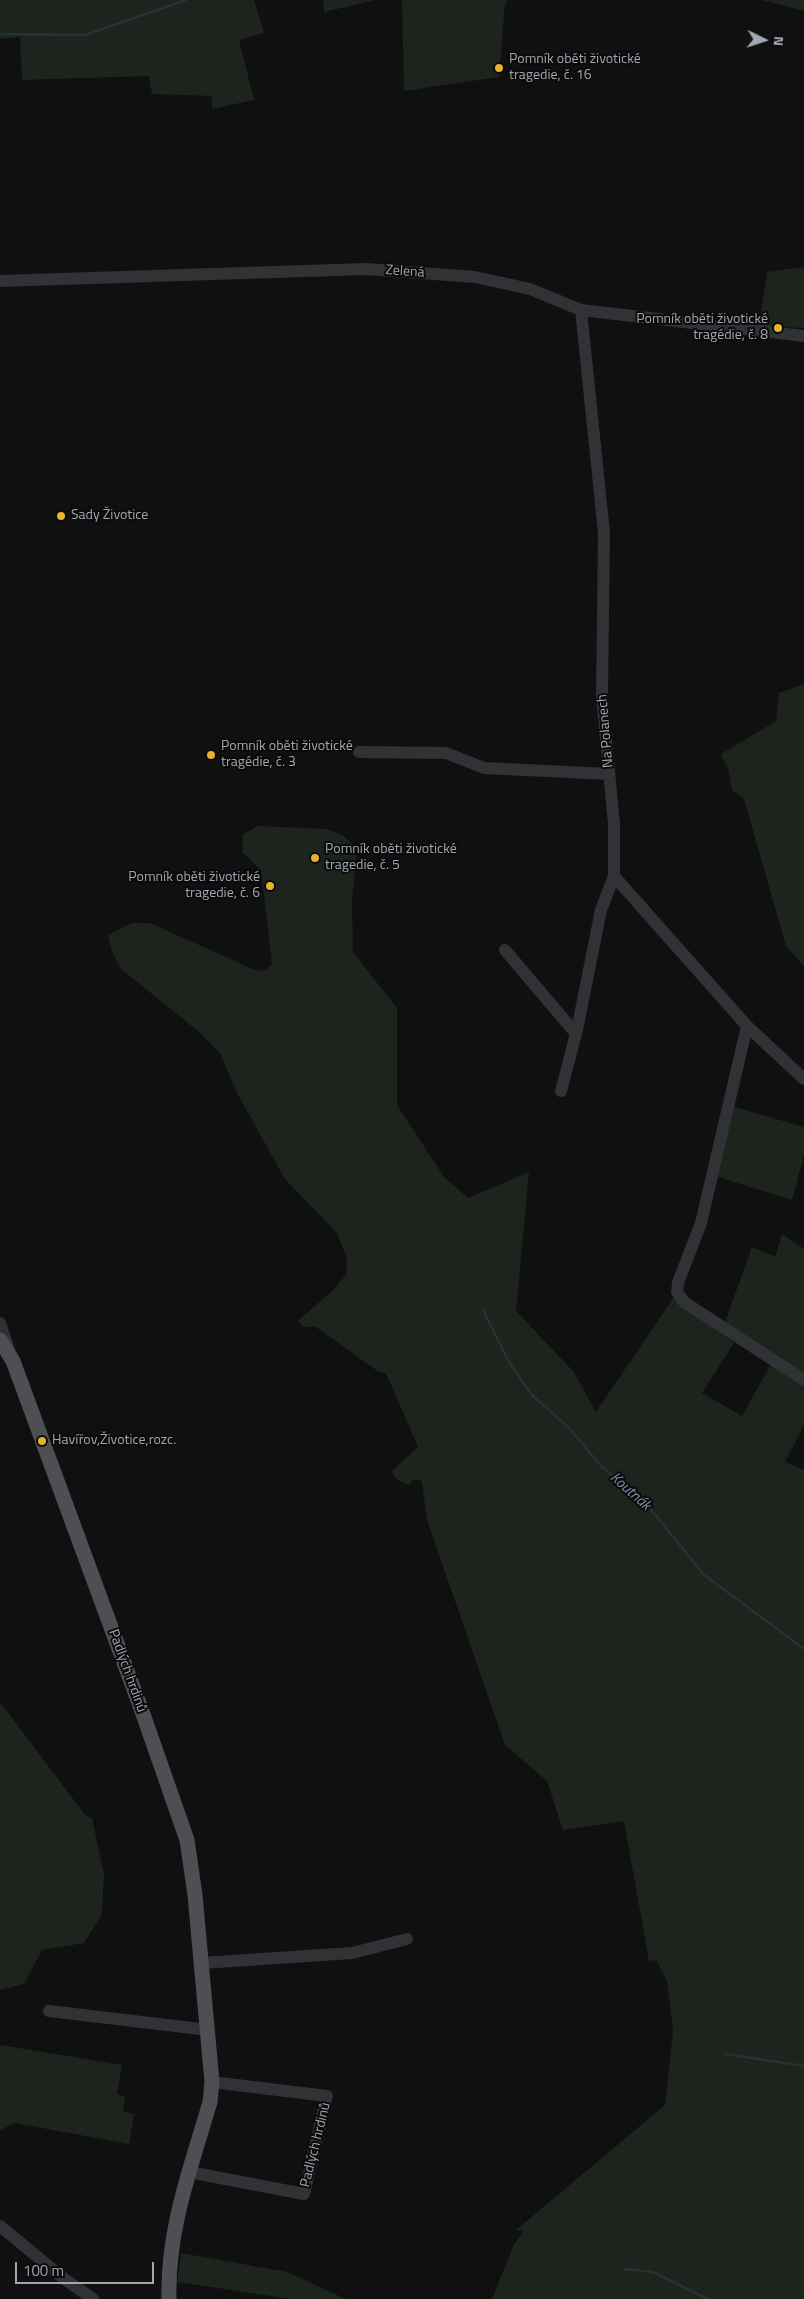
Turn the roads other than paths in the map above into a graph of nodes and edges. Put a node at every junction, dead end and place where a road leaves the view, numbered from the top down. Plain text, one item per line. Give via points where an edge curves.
1 (0, 280) edge
2 (582, 310) junction
3 (804, 336) edge
4 (359, 752) dead end
5 (610, 774) junction
6 (614, 876) junction
7 (505, 950) dead end
8 (746, 1026) junction
9 (577, 1030) junction
10 (804, 1078) edge
11 (561, 1091) dead end
12 (0, 1323) edge
13 (0, 1340) edge
14 (13, 1362) junction
15 (804, 1380) edge
16 (407, 1939) dead end
17 (202, 1963) junction
18 (49, 2011) dead end
19 (208, 2030) junction
20 (212, 2082) junction
21 (189, 2172) junction
22 (0, 2226) edge
23 (93, 2299) edge
24 (169, 2299) edge

1 - 2 street, Zelená via 366,268 475,277 530,288
2 - 3 street, Zelená
2 - 5 street, Na Polanech via 604,533 602,696
4 - 5 street via 446,754 484,768
5 - 6 street, Na Polanech
6 - 8 street
6 - 9 street via 601,910
7 - 9 street via 572,1029
8 - 10 street
8 - 15 street via 701,1224 677,1292 684,1302
9 - 11 street
12 - 14 street, Padlých hrdinů
13 - 14 main road
14 - 17 main road, Padlých hrdinů via 187,1840
16 - 17 street via 352,1953
17 - 19 main road, Padlých hrdinů
18 - 19 street
19 - 20 main road, Padlých hrdinů
20 - 21 main road, Padlých hrdinů via 210,2102
20 - 21 street, Padlých hrdinů via 328,2096 304,2194
21 - 24 main road, Padlých hrdinů via 173,2227
22 - 23 street

